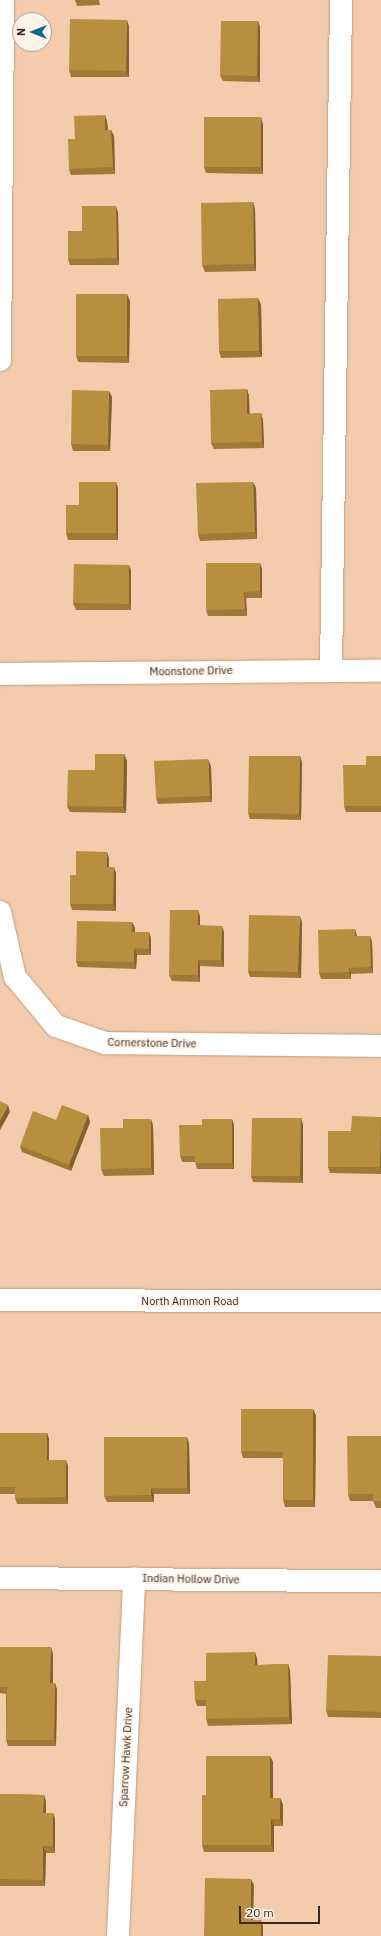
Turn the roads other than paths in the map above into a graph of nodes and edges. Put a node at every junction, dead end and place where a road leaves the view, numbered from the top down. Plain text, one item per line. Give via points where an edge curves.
1 (3, 0) edge
2 (341, 0) edge
3 (0, 360) edge
4 (330, 669) junction
5 (381, 671) edge
6 (0, 674) edge
7 (0, 912) edge
8 (381, 1046) edge
9 (0, 1300) edge
10 (381, 1301) edge
11 (0, 1578) edge
12 (134, 1578) junction
13 (381, 1581) edge
14 (118, 1936) edge

1 - 3 street
2 - 4 street
4 - 5 street, Moonstone Drive
4 - 6 street, Moonstone Drive
7 - 8 street, Cornerstone Drive via 15,977 56,1026 105,1043
9 - 10 street, North Ammon Road
11 - 12 street, Indian Hollow Drive
12 - 13 street, Indian Hollow Drive
12 - 14 street, Sparrow Hawk Drive

